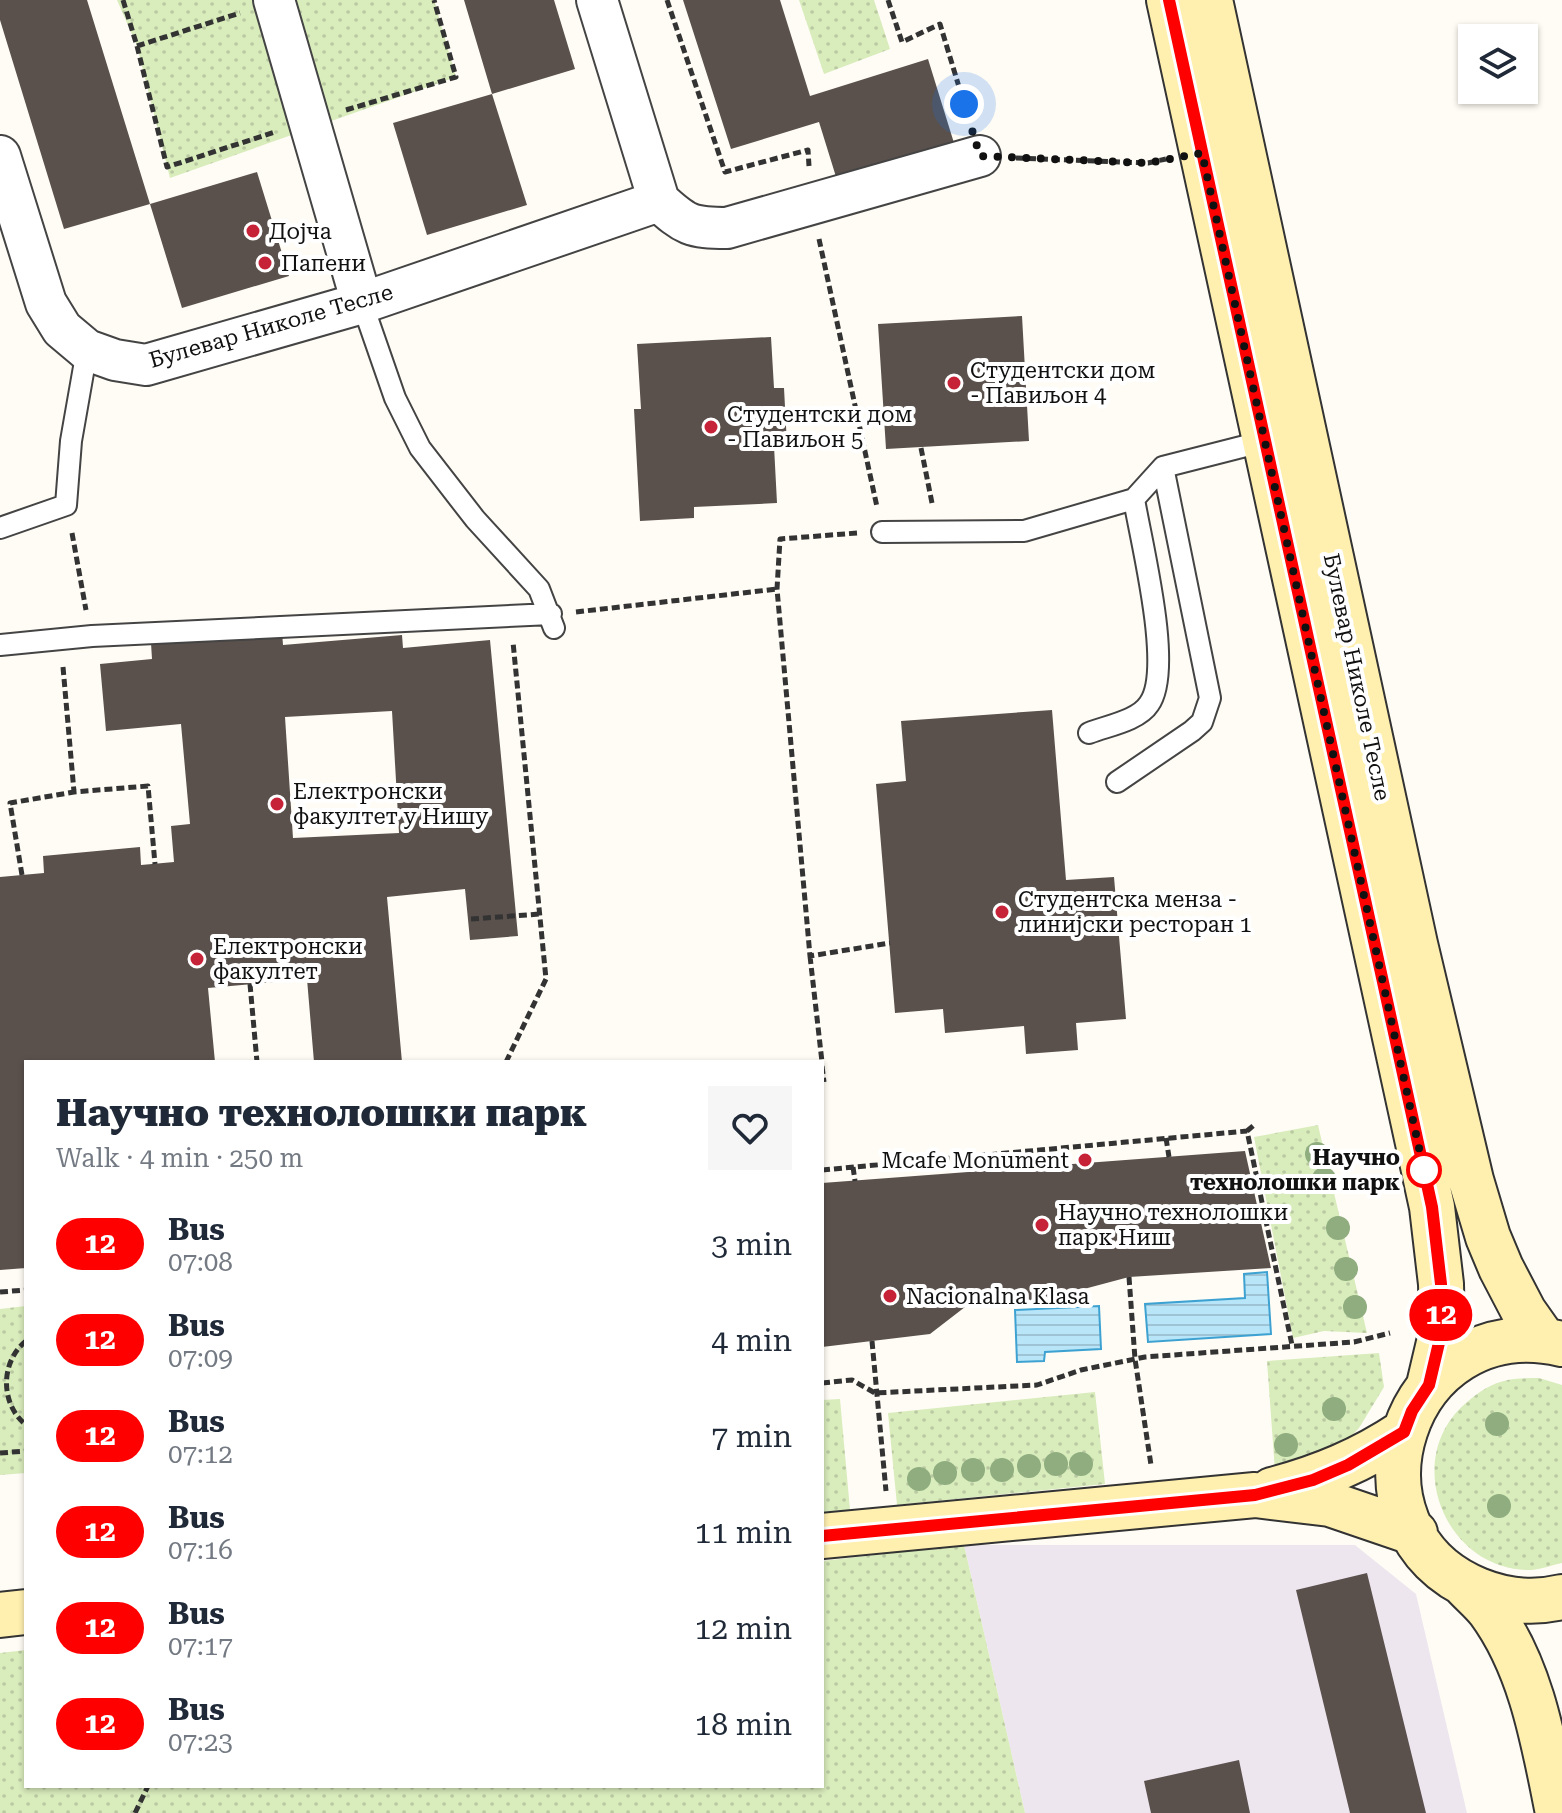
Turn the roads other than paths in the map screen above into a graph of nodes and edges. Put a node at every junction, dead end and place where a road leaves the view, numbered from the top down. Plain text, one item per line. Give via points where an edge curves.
1 (597, 0) edge
2 (1169, 0) edge
3 (1210, 0) edge
4 (274, 1) edge
5 (0, 156) edge
6 (980, 156) road end
7 (659, 201) junction
8 (362, 303) junction
9 (87, 350) junction
10 (1265, 441) junction
11 (1163, 467) junction
12 (1134, 499) junction
13 (0, 528) edge
14 (882, 532) road end
15 (0, 645) edge
16 (1089, 733) dead end
17 (1117, 782) dead end
18 (1553, 1342) edge
19 (1429, 1385) junction
20 (1404, 1432) junction
21 (1255, 1495) junction
22 (1415, 1533) junction
23 (824, 1536) edge
24 (1463, 1583) junction
25 (1562, 1597) edge
26 (24, 1612) edge
27 (0, 1615) edge
28 (1558, 1813) edge

1 - 7 street
2 - 10 main road, Булевар Николе Тесле
3 - 18 main road, Булевар Николе Тесле via 1471,1180 1501,1268 1524,1312
4 - 8 street
5 - 9 street, Булевар Николе Тесле via 46,303 62,329
6 - 7 street via 727,228 699,228
7 - 8 street, Булевар Николе Тесле
8 - 9 street, Булевар Николе Тесле via 146,365
8 - 15 lane via 395,398 420,448 539,589 552,621 92,636
9 - 13 lane via 66,505
10 - 11 lane
10 - 19 main road, Булевар Николе Тесле via 1432,1207 1442,1330
11 - 12 lane
11 - 17 lane via 1210,698 1202,722
12 - 14 lane via 1024,531
12 - 16 lane via 1159,680 1148,707
18 - 19 main road via 1495,1343 1452,1364
19 - 20 main road
20 - 21 main road via 1313,1480
20 - 22 main road via 1399,1491
21 - 22 main road via 1330,1504
21 - 23 main road
22 - 24 main road via 1436,1561
24 - 25 main road via 1496,1597
24 - 28 main road via 1502,1631 1524,1680
26 - 27 main road

